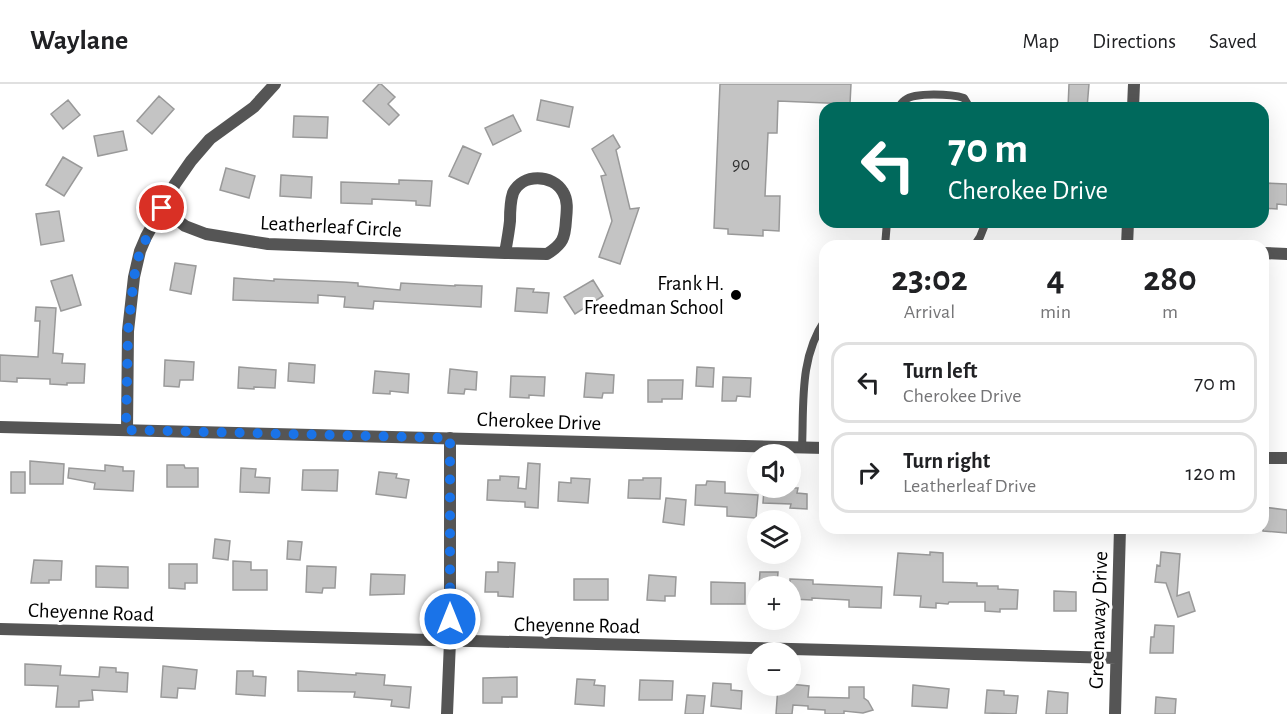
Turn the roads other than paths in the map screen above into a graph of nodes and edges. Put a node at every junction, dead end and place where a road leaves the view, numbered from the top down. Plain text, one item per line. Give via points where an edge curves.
1 (275, 84) edge
2 (1134, 84) edge
3 (903, 102) edge
4 (966, 102) edge
5 (1133, 102) edge
6 (162, 208) junction
7 (505, 253) junction
8 (1269, 253) edge
9 (1287, 254) edge
10 (819, 330) edge
11 (0, 427) edge
12 (126, 430) junction
13 (450, 438) junction
14 (802, 448) junction
15 (819, 448) edge
16 (1269, 458) edge
17 (1287, 458) edge
18 (1120, 534) edge
19 (0, 629) edge
20 (450, 641) junction
21 (1116, 658) junction
22 (447, 714) edge
23 (1115, 714) edge

1 - 6 street via 254,107 200,149
2 - 5 street
3 - 4 lane via 920,95 952,95
6 - 7 street, Leatherleaf Circle via 185,226 206,234 268,244
6 - 12 street via 140,251 133,283
7 - 7 street, Leatherleaf Circle via 516,187 536,178 557,185 567,201 561,243 548,254
8 - 9 street
10 - 14 lane via 805,373
11 - 12 street, Cherokee Drive
12 - 13 street, Cherokee Drive
13 - 14 street, Cherokee Drive
13 - 20 street
14 - 15 street, Cherokee Drive
16 - 17 street
18 - 21 street, Greenaway Drive
19 - 20 street, Cheyenne Road
20 - 21 street, Cheyenne Road
20 - 22 street
21 - 23 street, Greenaway Drive

